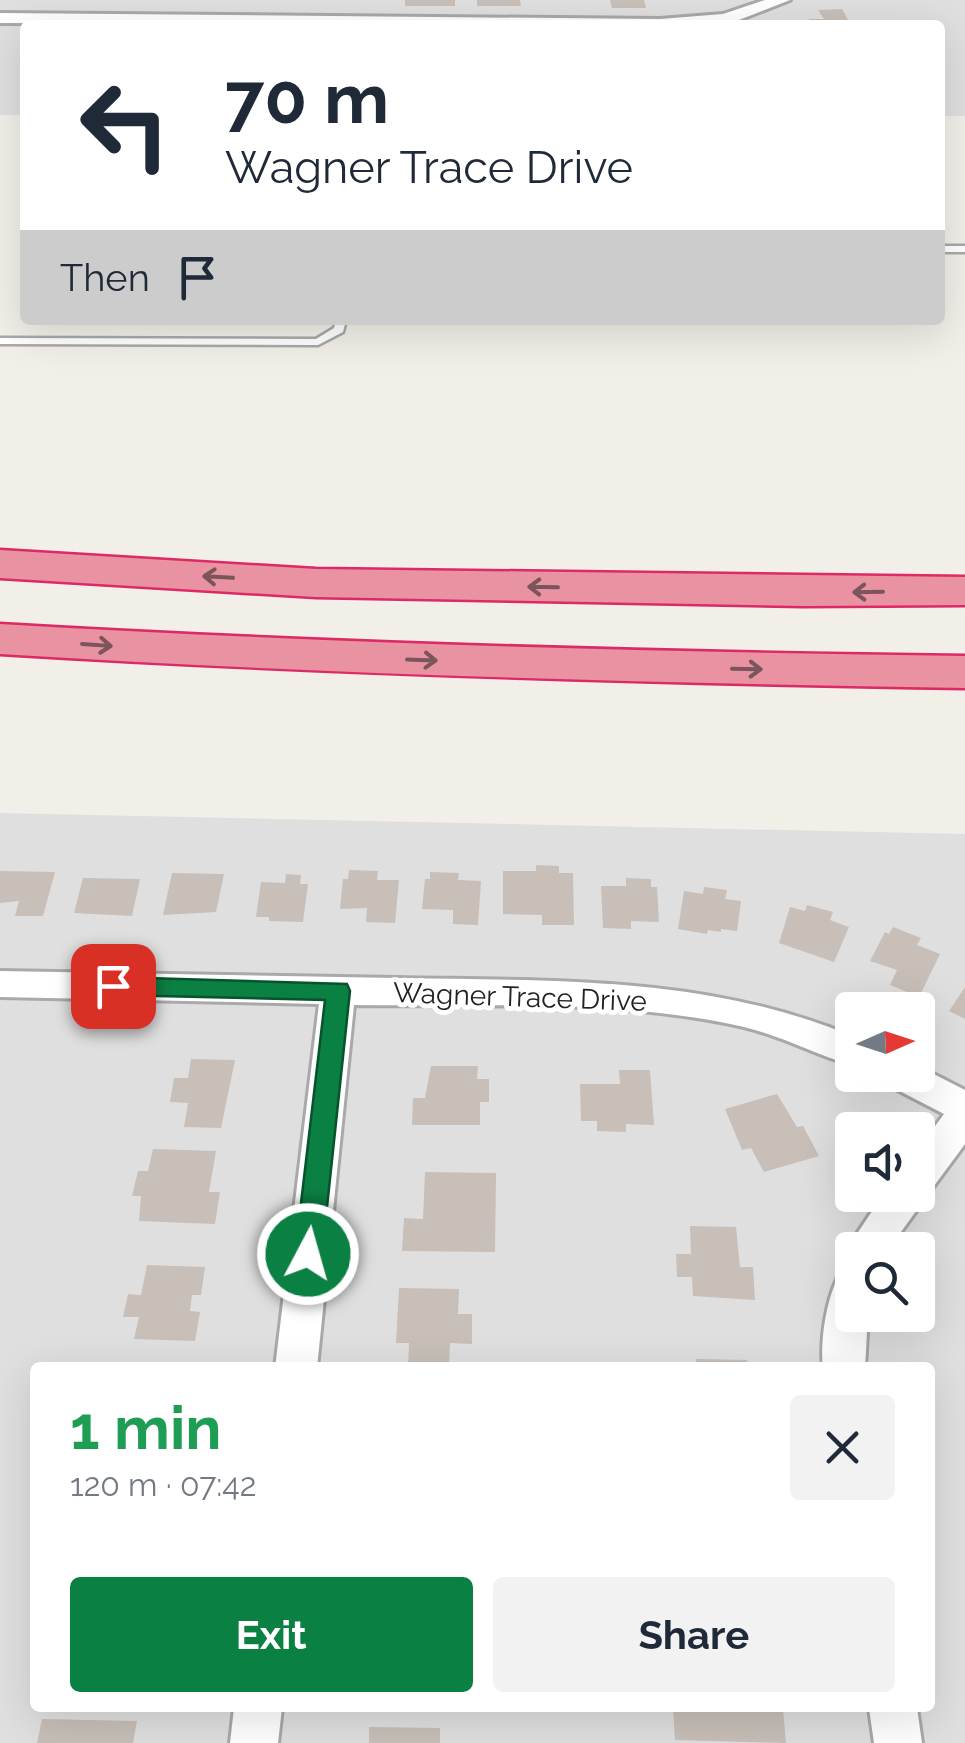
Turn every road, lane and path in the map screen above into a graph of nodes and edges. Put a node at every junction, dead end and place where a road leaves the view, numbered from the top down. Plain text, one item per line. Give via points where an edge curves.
1 (782, 0) edge
2 (743, 15) junction
3 (0, 18) edge
4 (220, 20) edge
5 (697, 20) edge
6 (752, 20) edge
7 (340, 325) edge
8 (0, 341) edge
9 (0, 564) edge
10 (965, 591) edge
11 (0, 639) edge
12 (965, 672) edge
13 (0, 984) edge
14 (338, 991) junction
15 (835, 1042) edge
16 (935, 1091) edge
17 (965, 1106) edge
18 (965, 1115) edge
19 (935, 1155) edge
20 (845, 1332) edge
21 (297, 1362) edge
22 (843, 1362) edge
23 (258, 1712) edge
24 (894, 1712) edge
25 (254, 1743) edge
26 (898, 1743) edge

1 - 2 street
2 - 5 street
2 - 6 street
3 - 4 street
7 - 8 lane via 318,342
10 -> 9 highway via 316,583
11 -> 12 highway via 612,667
13 - 14 street, Wagner Trace Drive
14 - 15 street, Wagner Trace Drive via 721,1006
14 - 21 street
16 - 17 street
18 - 19 street
20 - 22 street
23 - 25 street
24 - 26 street

